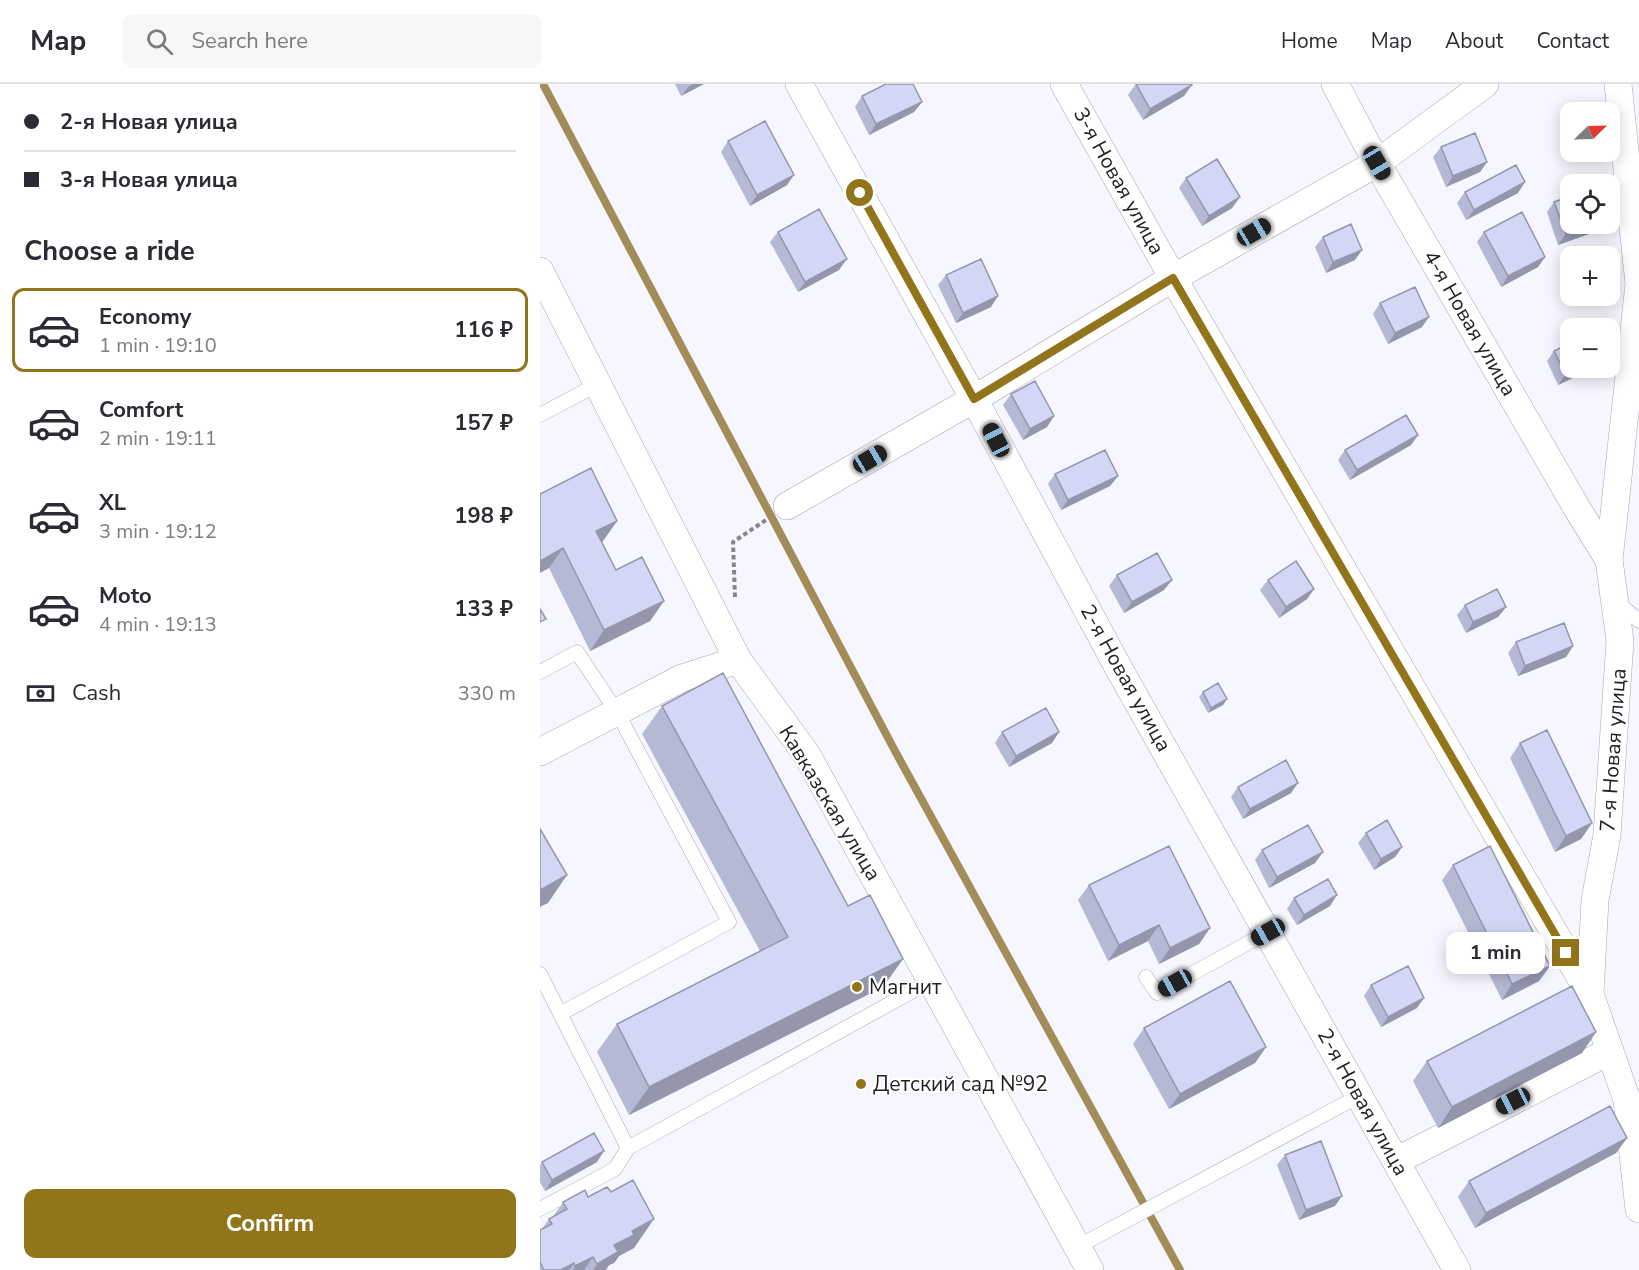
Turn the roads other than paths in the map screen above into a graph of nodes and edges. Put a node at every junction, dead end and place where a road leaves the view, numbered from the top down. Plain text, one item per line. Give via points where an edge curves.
1 (799, 84) edge
2 (1064, 84) edge
3 (1335, 84) edge
4 (1485, 84) edge
5 (1618, 84) edge
6 (1377, 163) junction
7 (540, 271) edge
8 (1173, 278) junction
9 (1639, 284) edge
10 (598, 384) junction
11 (974, 399) junction
12 (540, 416) edge
13 (787, 506) dead end
14 (1609, 560) junction
15 (1614, 600) junction
16 (1639, 621) edge
17 (738, 660) junction
18 (540, 672) edge
19 (617, 712) junction
20 (540, 752) edge
21 (1268, 932) junction
22 (540, 974) edge
23 (1146, 977) dead end
24 (932, 981) junction
25 (1590, 994) junction
26 (560, 1014) junction
27 (1610, 1051) junction
28 (1359, 1096) junction
29 (628, 1148) junction
30 (1396, 1161) junction
31 (540, 1209) edge
32 (1639, 1209) edge
33 (1077, 1247) junction
34 (1090, 1270) edge
35 (1457, 1270) edge

1 - 11 street, 2-я Новая улица
2 - 8 street, 3-я Новая улица
3 - 6 street, 4-я Новая улица
4 - 6 street
5 - 9 street, 7-я Новая улица
6 - 8 street
6 - 14 street, 4-я Новая улица
7 - 10 street, Кавказская улица
8 - 11 street
8 - 25 street, 3-я Новая улица
9 - 14 street, 7-я Новая улица
10 - 12 lane
10 - 17 street, Кавказская улица
11 - 13 street
11 - 21 street, 2-я Новая улица via 1118,667
14 - 15 street, 7-я Новая улица
15 - 16 lane
15 - 25 street, 7-я Новая улица via 1620,640 1607,835 1595,900
17 - 19 street via 682,678
17 - 24 street, Кавказская улица via 807,755
18 - 19 lane via 577,652
19 - 20 street
19 - 26 lane via 729,922
21 - 23 lane via 1157,993
21 - 28 street, 2-я Новая улица
22 - 26 lane
24 - 29 lane
24 - 33 street, Кавказская улица
25 - 27 street, 7-я Новая улица
26 - 29 lane
27 - 30 street
27 - 32 street, 7-я Новая улица via 1627,1100
28 - 30 street, 2-я Новая улица
28 - 33 lane
29 - 31 lane via 615,1169
30 - 35 street, 2-я Новая улица
33 - 34 street, Кавказская улица

